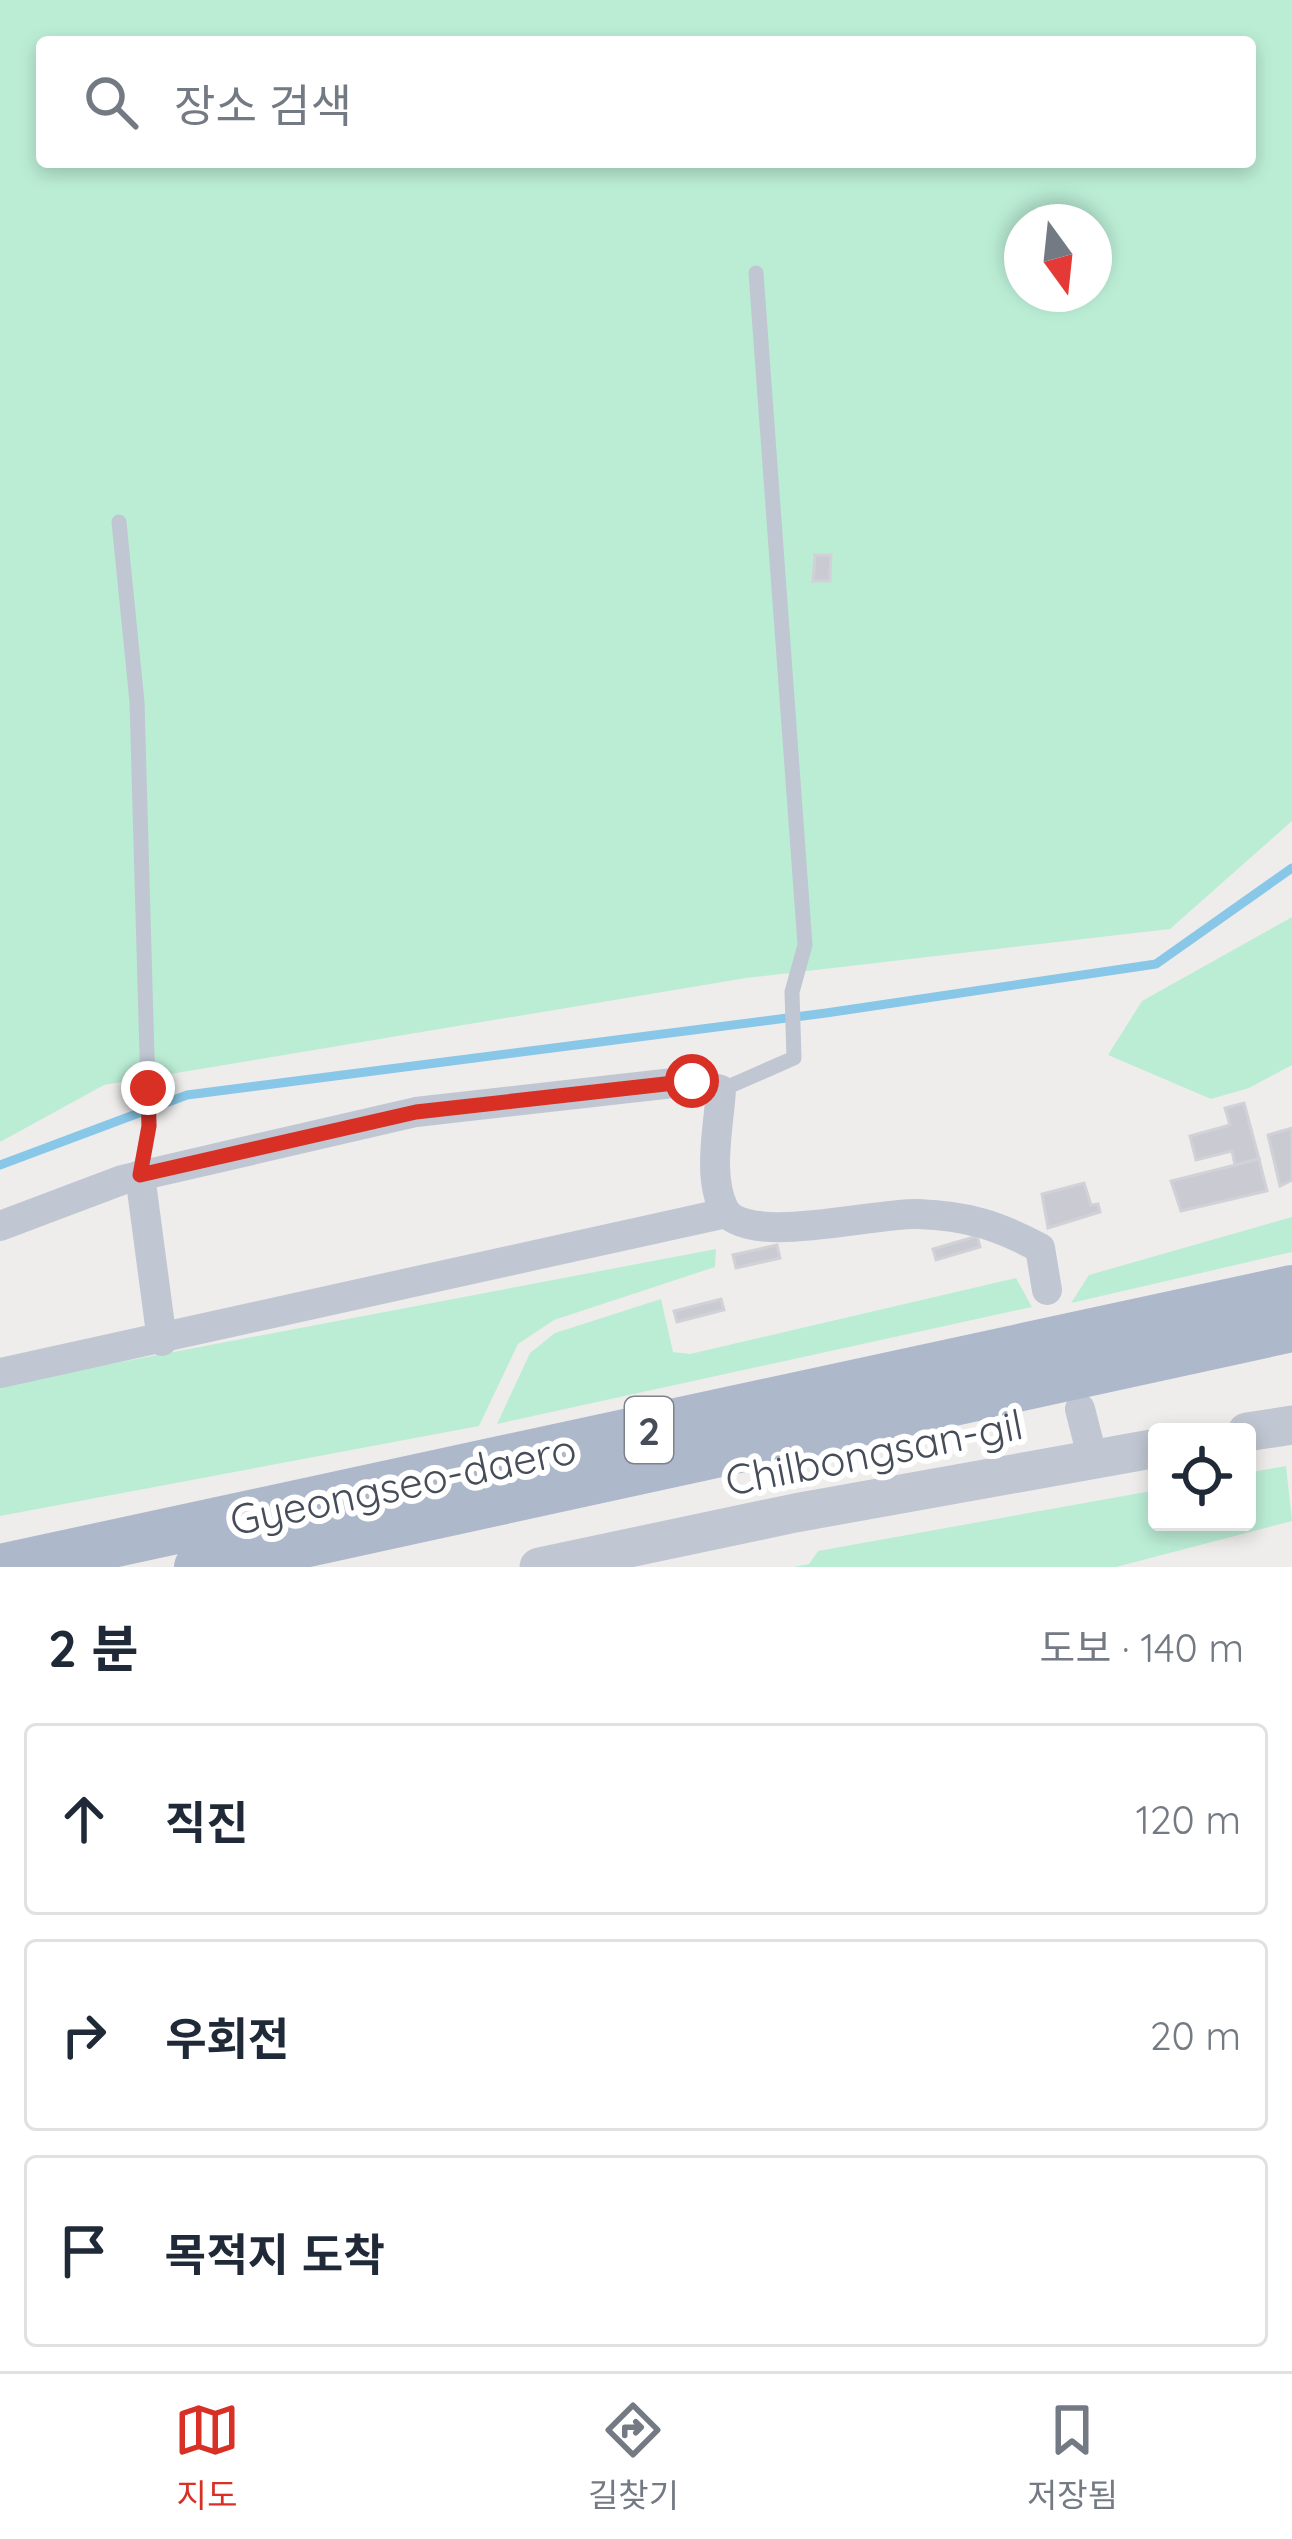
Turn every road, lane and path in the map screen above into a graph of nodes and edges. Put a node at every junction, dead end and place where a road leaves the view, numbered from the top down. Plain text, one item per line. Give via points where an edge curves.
1 (756, 273) dead end
2 (119, 522) dead end
3 (721, 1090) junction
4 (140, 1175) junction
5 (726, 1213) junction
6 (0, 1226) edge
7 (1292, 1289) edge
8 (1047, 1290) dead end
9 (1292, 1328) edge
10 (162, 1341) junction
11 (0, 1373) edge
12 (1079, 1409) dead end
13 (1292, 1425) edge
14 (1256, 1431) edge
15 (1148, 1450) edge
16 (1094, 1460) junction
17 (5, 1567) edge
18 (198, 1567) edge
19 (539, 1567) edge

1 - 3 lane via 805,945 792,992 794,1058
2 - 4 lane via 137,702 149,1126
3 - 4 street via 692,1081 416,1112
3 - 5 street via 716,1174
4 - 6 street
4 - 10 street
5 - 8 street via 750,1229 914,1214 990,1221 1040,1248
5 - 10 street
7 - 17 main road, Gyeongseo-daero / 2
9 - 18 main road, Gyeongseo-daero / 2
10 - 11 street
12 - 16 street
13 - 14 street
15 - 16 street, Chilbongsan-gil
16 - 19 street, Chilbongsan-gil

